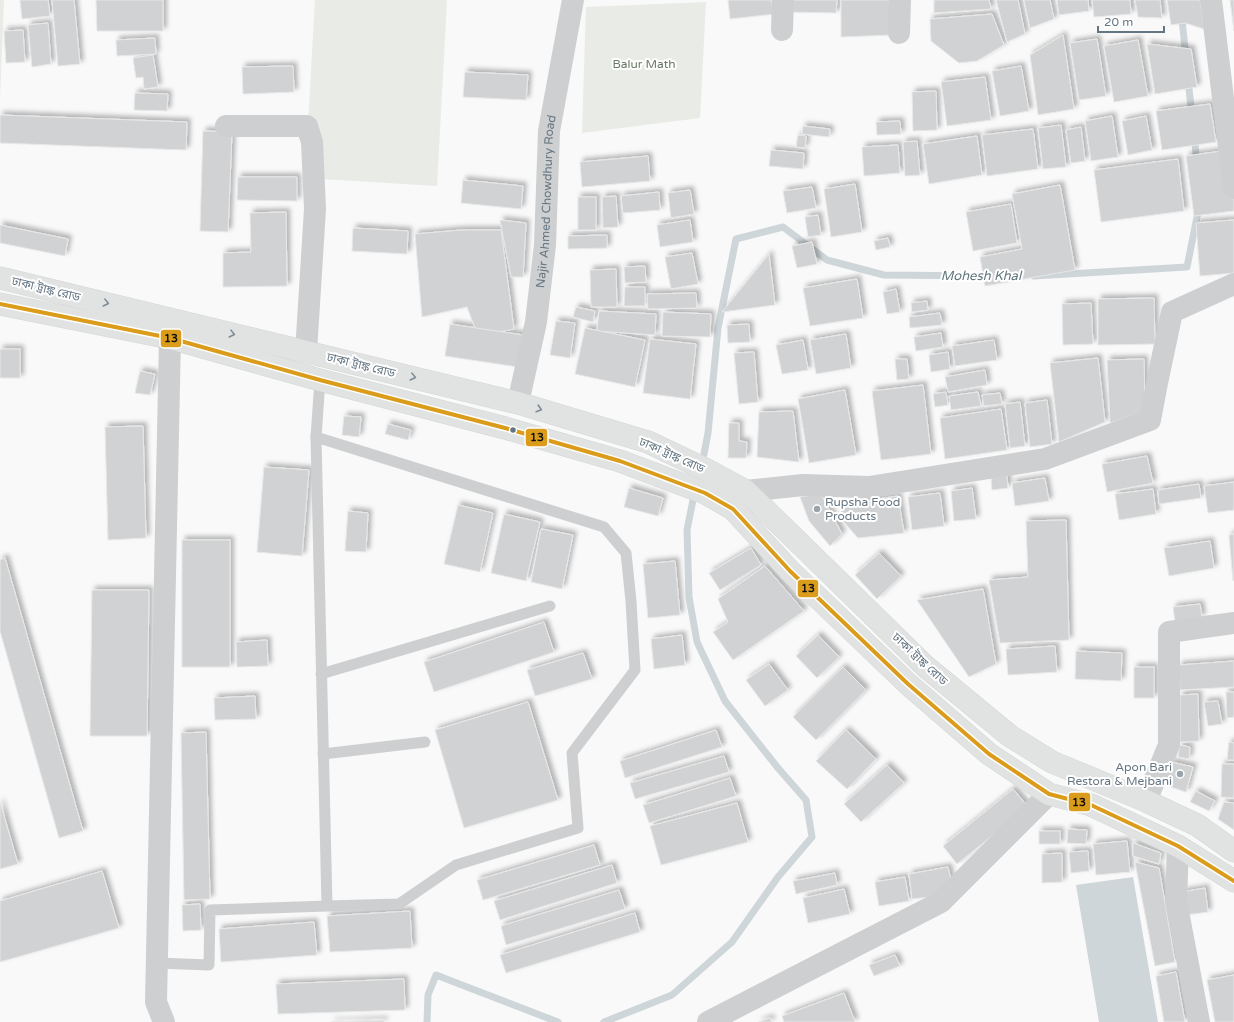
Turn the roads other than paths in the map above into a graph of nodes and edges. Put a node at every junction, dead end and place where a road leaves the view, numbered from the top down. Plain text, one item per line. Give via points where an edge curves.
1 (573, 0) edge
2 (783, 0) edge
3 (900, 0) edge
4 (1211, 0) edge
5 (782, 30) dead end
6 (899, 33) dead end
7 (226, 126) dead end
8 (251, 126) dead end
9 (307, 126) junction
10 (1234, 188) edge
11 (0, 278) edge
12 (1234, 284) edge
13 (0, 304) edge
14 (170, 338) junction
15 (306, 352) junction
16 (320, 380) junction
17 (518, 402) junction
18 (316, 437) junction
19 (746, 491) junction
20 (550, 606) dead end
21 (1234, 623) edge
22 (321, 674) junction
23 (425, 742) dead end
24 (323, 754) junction
25 (1049, 794) junction
26 (1146, 801) junction
27 (1178, 846) junction
28 (1234, 852) edge
29 (1234, 881) edge
30 (327, 906) junction
31 (157, 963) junction
32 (164, 1022) edge
33 (708, 1022) edge
34 (1199, 1022) edge

1 - 17 street, Najir Ahmed Chowdhury Road via 549,131 545,246 536,322
2 - 5 street
3 - 6 street
4 - 10 street
7 - 9 street
8 - 9 street
9 - 15 street via 312,142 315,209
11 -> 15 main road, ঢাকা ট্রাঙ্ক রোড
12 - 19 street via 1172,312 1150,420 1045,459 869,486 803,485
13 - 14 main road
14 - 16 main road
14 - 31 street
15 -> 17 main road, ঢাকা ট্রাঙ্ক রোড
16 - 18 lane
16 - 25 main road via 506,428 620,461 705,492 733,510 790,571 908,684 989,754
17 -> 19 main road, ঢাকা ট্রাঙ্ক রোড via 648,442
18 - 22 lane
18 - 30 lane via 604,527 626,553 635,670 572,753 578,828 456,865 399,904
19 - 26 main road, ঢাকা ট্রাঙ্ক রোড via 925,666 1010,736 1052,762
20 - 22 lane
21 - 26 street via 1169,632 1169,745
22 - 24 lane
23 - 24 lane
24 - 30 lane
25 - 27 main road via 1092,805
25 - 33 street via 941,902
26 - 28 main road, ঢাকা ট্রাঙ্ক রোড via 1197,825
27 - 29 main road
27 - 34 street via 1176,901
30 - 31 lane via 210,910 208,965
31 - 32 street via 156,1002

